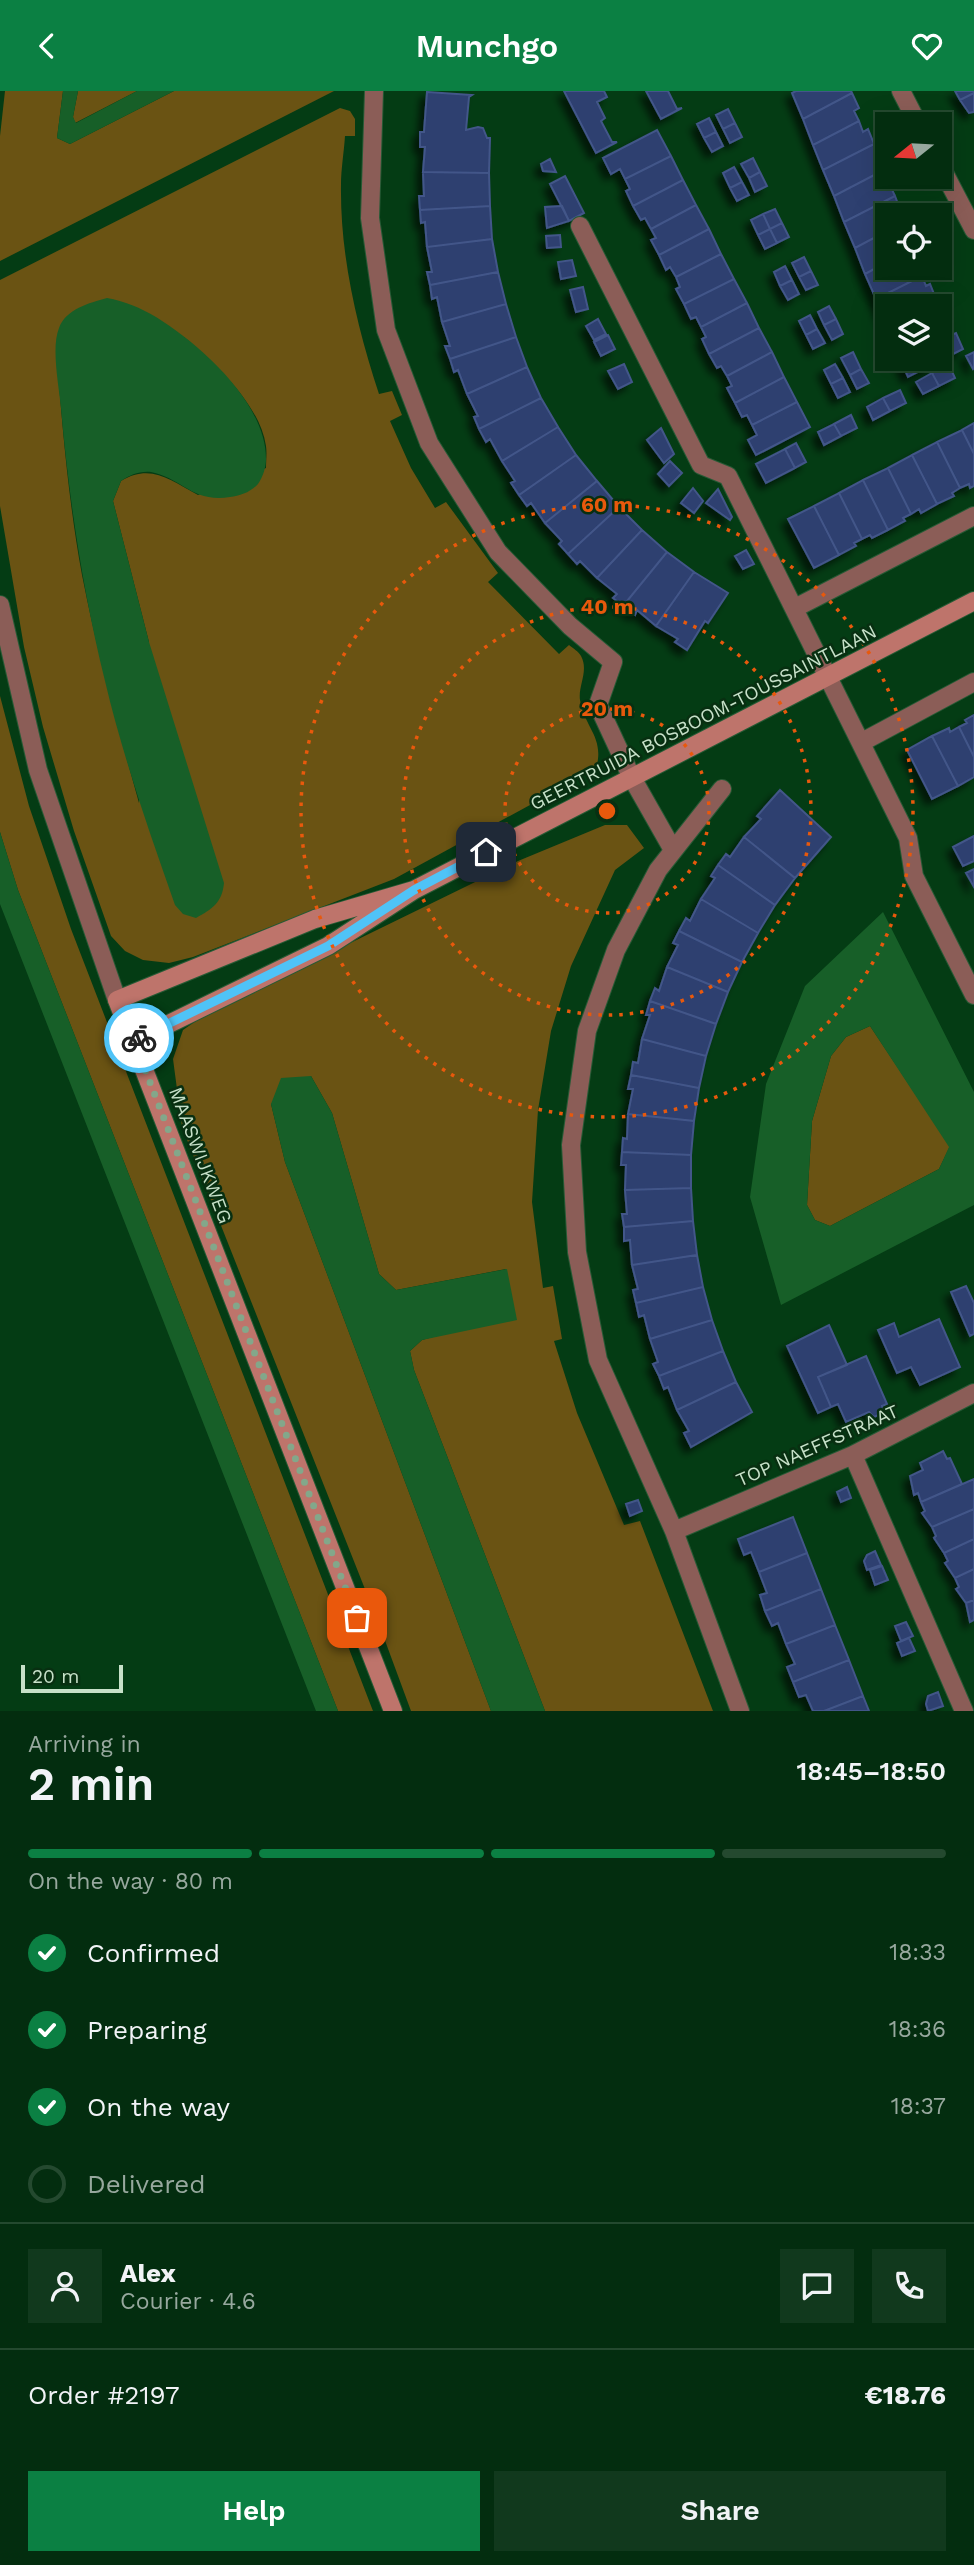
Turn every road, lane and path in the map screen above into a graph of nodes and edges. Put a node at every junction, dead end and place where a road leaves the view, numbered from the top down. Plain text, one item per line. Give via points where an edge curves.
1 (373, 91) edge
2 (901, 91) edge
3 (912, 112) edge
4 (952, 188) edge
5 (580, 226) dead end
6 (974, 230) edge
7 (974, 516) edge
8 (974, 601) edge
9 (0, 605) edge
10 (796, 608) junction
11 (829, 675) junction
12 (974, 682) edge
13 (862, 742) junction
14 (631, 776) junction
15 (722, 789) dead end
16 (673, 850) junction
17 (414, 890) junction
18 (974, 995) edge
19 (117, 1000) junction
20 (134, 1041) junction
21 (974, 1393) edge
22 (853, 1455) junction
23 (674, 1531) junction
24 (393, 1711) edge
25 (740, 1711) edge
26 (964, 1711) edge

1 - 14 street via 370,218 386,330 429,443 498,552 570,626 613,662 598,705
2 - 3 street
4 - 6 street
5 - 10 street via 701,465 727,476
7 - 10 street
8 - 11 street, GEERTRUIDA BOSBOOM-TOUSSAINTLAAN
9 - 19 street, MAASWIJKWEG via 38,770
10 - 11 street
11 - 13 street
11 - 14 street, GEERTRUIDA BOSBOOM-TOUSSAINTLAAN
12 - 13 street
13 - 18 street via 908,838 914,876
14 - 16 street
14 - 17 street, GEERTRUIDA BOSBOOM-TOUSSAINTLAAN
15 - 16 street
16 - 23 street via 616,950 587,1031 571,1145 577,1252 598,1360
17 - 19 street, GEERTRUIDA BOSBOOM-TOUSSAINTLAAN via 315,919
17 - 20 street, GEERTRUIDA BOSBOOM-TOUSSAINTLAAN via 328,946
19 - 20 street, MAASWIJKWEG
20 - 24 street, MAASWIJKWEG
21 - 22 street, TOP NAEFFSTRAAT
22 - 23 street, TOP NAEFFSTRAAT
22 - 26 street
23 - 25 street

